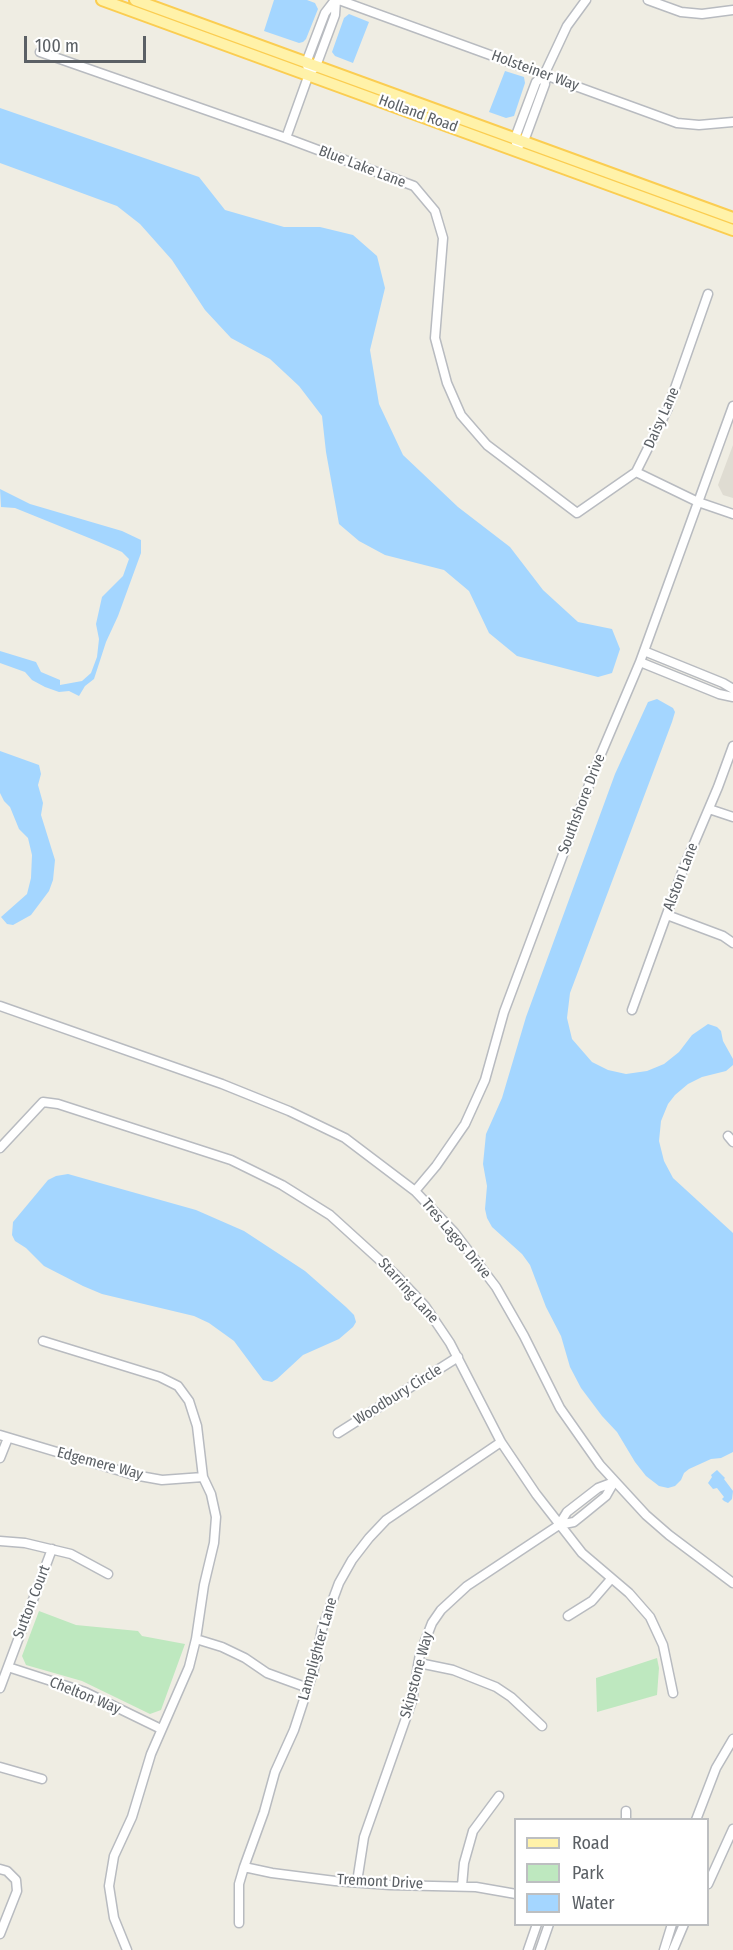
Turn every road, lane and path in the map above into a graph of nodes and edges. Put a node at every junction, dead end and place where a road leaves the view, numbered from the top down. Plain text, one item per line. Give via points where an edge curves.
1 (102, 0) edge
2 (135, 0) edge
3 (337, 0) edge
4 (586, 0) edge
5 (648, 0) edge
6 (733, 10) edge
7 (40, 52) dead end
8 (311, 68) junction
9 (544, 75) junction
10 (733, 122) edge
11 (286, 138) junction
12 (519, 143) junction
13 (733, 218) edge
14 (733, 230) edge
15 (708, 294) dead end
16 (733, 406) edge
17 (636, 472) junction
18 (698, 502) junction
19 (577, 513) joint
20 (733, 514) edge
21 (644, 651) junction
22 (640, 662) junction
23 (712, 678) junction
24 (708, 689) junction
25 (733, 689) edge
26 (733, 697) edge
27 (733, 746) edge
28 (709, 808) junction
29 (733, 817) edge
30 (667, 915) junction
31 (733, 943) edge
32 (0, 1006) edge
33 (632, 1010) dead end
34 (0, 1148) edge
35 (415, 1191) junction
36 (44, 1341) dead end
37 (458, 1357) junction
38 (338, 1432) dead end
39 (4, 1436) edge
40 (501, 1442) junction
41 (0, 1458) edge
42 (203, 1477) junction
43 (614, 1482) junction
44 (559, 1525) junction
45 (0, 1541) edge
46 (52, 1549) junction
47 (108, 1574) dead end
48 (611, 1579) junction
49 (733, 1583) edge
50 (568, 1616) dead end
51 (196, 1639) junction
52 (419, 1663) junction
53 (8, 1667) junction
54 (0, 1688) edge
55 (308, 1688) junction
56 (674, 1693) dead end
57 (542, 1726) dead end
58 (161, 1729) junction
59 (733, 1739) edge
60 (0, 1767) edge
61 (42, 1779) dead end
62 (499, 1796) dead end
63 (697, 1818) edge
64 (733, 1829) edge
65 (244, 1867) junction
66 (0, 1869) edge
67 (357, 1882) junction
68 (709, 1882) edge
69 (462, 1886) junction
70 (514, 1894) edge
71 (239, 1923) dead end
72 (536, 1926) edge
73 (548, 1926) edge
74 (671, 1926) edge
75 (683, 1926) edge
76 (0, 1934) edge
77 (534, 1934) junction
78 (544, 1938) junction
79 (127, 1950) edge
80 (528, 1950) edge
81 (540, 1950) edge
82 (664, 1950) edge
83 (673, 1950) edge

1 - 8 main road, Holland Road
2 - 8 main road, Holland Road
3 - 8 street via 335,15
3 - 9 street, Holsteiner Way
4 - 9 street via 567,26
5 - 6 street via 681,12
7 - 11 street, Blue Lake Lane
8 - 11 street
8 - 12 main road, Holland Road
9 - 10 street, Holsteiner Way via 677,123
9 - 12 street via 544,84
11 - 19 street, Blue Lake Lane via 414,186 435,211 443,238 435,338 447,383 461,415 487,445
12 - 13 main road, Holland Road
12 - 14 main road, Holland Road
15 - 17 street, Daisy Lane via 668,408
16 - 18 street, Southshore Drive
17 - 18 street
17 - 19 street, Daisy Lane
18 - 20 street
18 - 21 street, Southshore Drive
21 - 22 street, Southshore Drive
21 - 23 street
22 - 24 street
22 - 35 street, Southshore Drive via 598,761 504,1012 485,1080 465,1124
23 - 24 street
23 - 25 street
24 - 26 street
27 - 28 street, Alston Lane
28 - 29 street
28 - 30 street, Alston Lane
30 - 31 street
30 - 33 street, Alston Lane
32 - 35 street, Tres Lagos Drive via 289,1111 345,1138
34 - 37 street, Starring Lane via 44,1102 231,1160 330,1215 428,1310
35 - 43 street, Tres Lagos Drive via 454,1232 496,1287 560,1407
36 - 42 street via 178,1386 189,1401 197,1426
37 - 38 street, Woodbury Circle
37 - 40 street, Starring Lane
39 - 41 street
39 - 42 street, Edgemere Way via 135,1475 162,1480
40 - 44 street, Starring Lane
40 - 55 street, Lamplighter Lane via 409,1503 369,1538 328,1607
42 - 51 street via 216,1517
43 - 44 street, Skipstone Way via 598,1488 567,1512
43 - 49 street, Tres Lagos Drive via 669,1535
44 - 48 street, Starring Lane
44 - 52 street, Skipstone Way via 451,1599 432,1623
45 - 46 street
46 - 47 street via 71,1554
46 - 53 street, Sutton Court
48 - 50 street via 592,1601
48 - 56 street, Starring Lane via 651,1617 663,1645
51 - 55 street via 222,1647 267,1673
51 - 58 street via 189,1667
52 - 57 street via 453,1670 496,1687
52 - 67 street, Skipstone Way via 412,1701 364,1837
53 - 54 street, Sutton Court
53 - 58 street, Chelton Way via 85,1692
55 - 65 street, Lamplighter Lane
58 - 79 street via 132,1817 114,1856 109,1886 114,1918
59 - 63 street via 716,1768
60 - 61 street
62 - 69 street via 473,1831
64 - 68 street
65 - 67 street, Tremont Drive via 280,1875
65 - 71 street, Lamplighter Lane via 239,1884
66 - 76 street via 16,1880 17,1891
67 - 69 street, Tremont Drive
69 - 70 street, Tremont Drive
72 - 77 street
73 - 78 street
74 - 82 street
75 - 83 street
77 - 78 street
77 - 80 street
78 - 81 street

